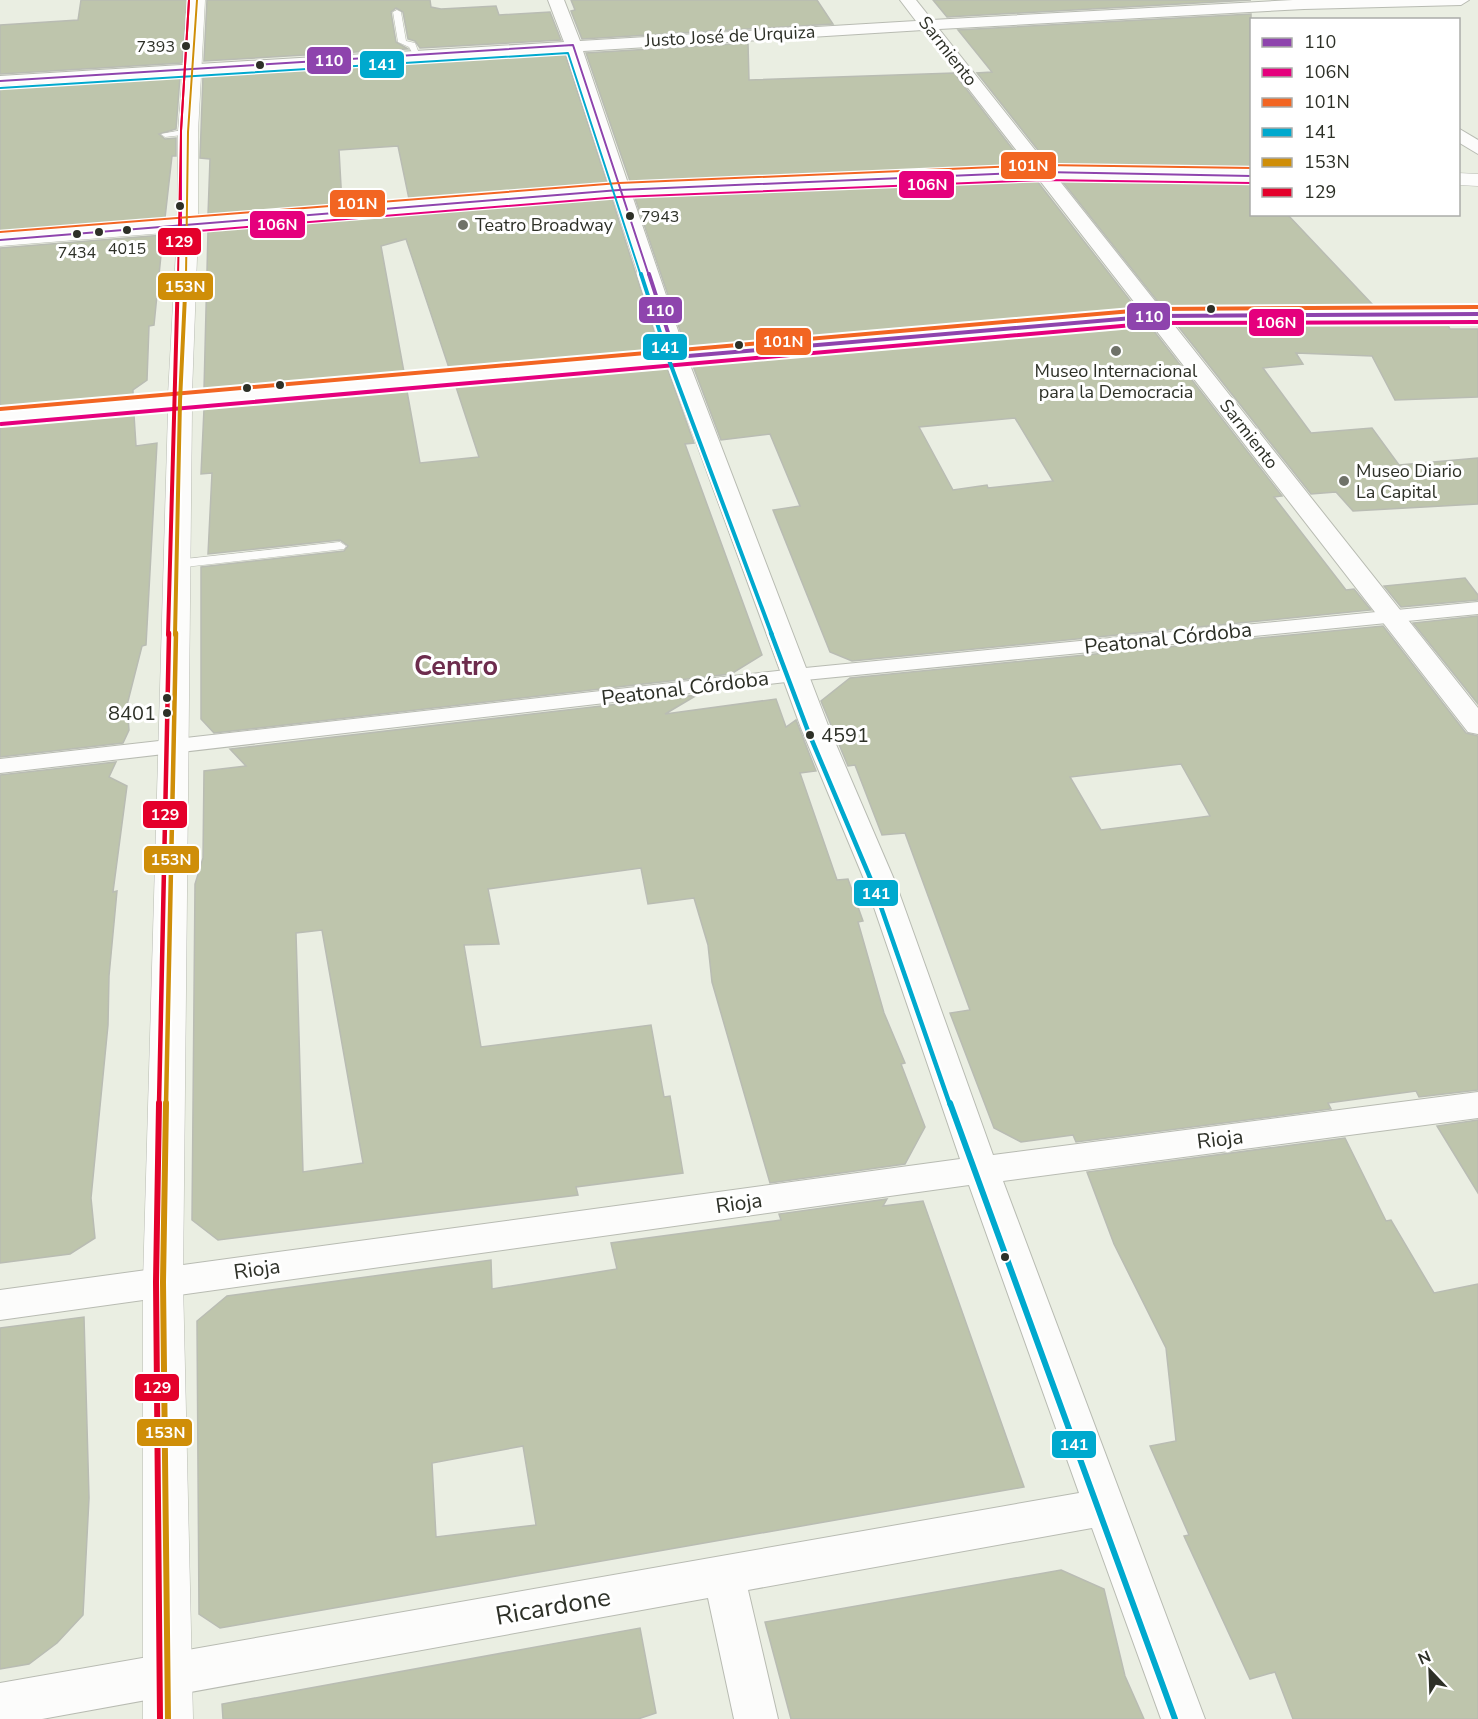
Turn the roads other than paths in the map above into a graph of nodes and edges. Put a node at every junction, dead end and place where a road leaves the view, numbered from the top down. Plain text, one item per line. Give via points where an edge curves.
1 (197, 0) edge
2 (556, 0) edge
3 (908, 0) edge
4 (1461, 0) edge
5 (1301, 2) edge
6 (398, 12) dead end
7 (1321, 18) edge
8 (928, 25) junction
9 (573, 45) junction
10 (417, 54) junction
11 (193, 67) junction
12 (0, 81) edge
13 (188, 132) junction
14 (165, 134) dead end
15 (1460, 135) edge
16 (1478, 149) edge
17 (1043, 172) junction
18 (1250, 176) edge
19 (1460, 180) edge
20 (1478, 180) edge
21 (619, 190) junction
22 (188, 225) junction
23 (0, 240) edge
24 (1478, 314) edge
25 (1156, 316) junction
26 (676, 357) junction
27 (180, 401) junction
28 (0, 417) edge
29 (340, 546) dead end
30 (176, 564) junction
31 (1478, 608) edge
32 (1392, 616) junction
33 (795, 675) junction
34 (1478, 726) edge
35 (172, 747) junction
36 (0, 766) edge
37 (1478, 1105) edge
38 (981, 1170) junction
39 (163, 1282) junction
40 (0, 1305) edge
41 (1105, 1508) junction
42 (724, 1576) junction
43 (168, 1697) edge
44 (0, 1706) edge
45 (756, 1719) edge
46 (1184, 1719) edge

1 - 11 main road
2 - 9 street
3 - 8 street, Sarmiento
4 - 5 street, Justo José de Urquiza
5 - 7 street
5 - 8 street, Justo José de Urquiza
6 - 10 lane via 402,42 412,45
8 - 9 street, Justo José de Urquiza
8 - 17 street, Sarmiento
9 - 10 street, Justo José de Urquiza
9 - 21 street
10 - 11 street, Justo José de Urquiza
11 - 12 street, Justo José de Urquiza
11 - 13 main road
13 - 14 lane
13 - 22 main road
15 - 16 street
17 - 18 main road
17 - 21 main road
17 - 25 street, Sarmiento
19 - 20 main road
21 - 22 main road
21 - 26 street
22 - 23 main road
22 - 27 main road
24 - 25 main road
25 - 26 main road
25 - 32 street, Sarmiento
26 - 27 main road
26 - 33 street
27 - 28 main road
27 - 30 main road
29 - 30 lane
30 - 35 main road
31 - 32 street, Peatonal Córdoba
32 - 33 street, Peatonal Córdoba
32 - 34 street, Sarmiento
33 - 35 street, Peatonal Córdoba
33 - 38 street via 881,884
35 - 36 street, Peatonal Córdoba
35 - 39 main road
37 - 38 street, Rioja
38 - 39 street, Rioja
38 - 41 street
39 - 40 street, Rioja
39 - 43 main road
41 - 42 street, Ricardone
41 - 46 street
42 - 43 street, Ricardone
42 - 45 street
43 - 44 street, Ricardone

